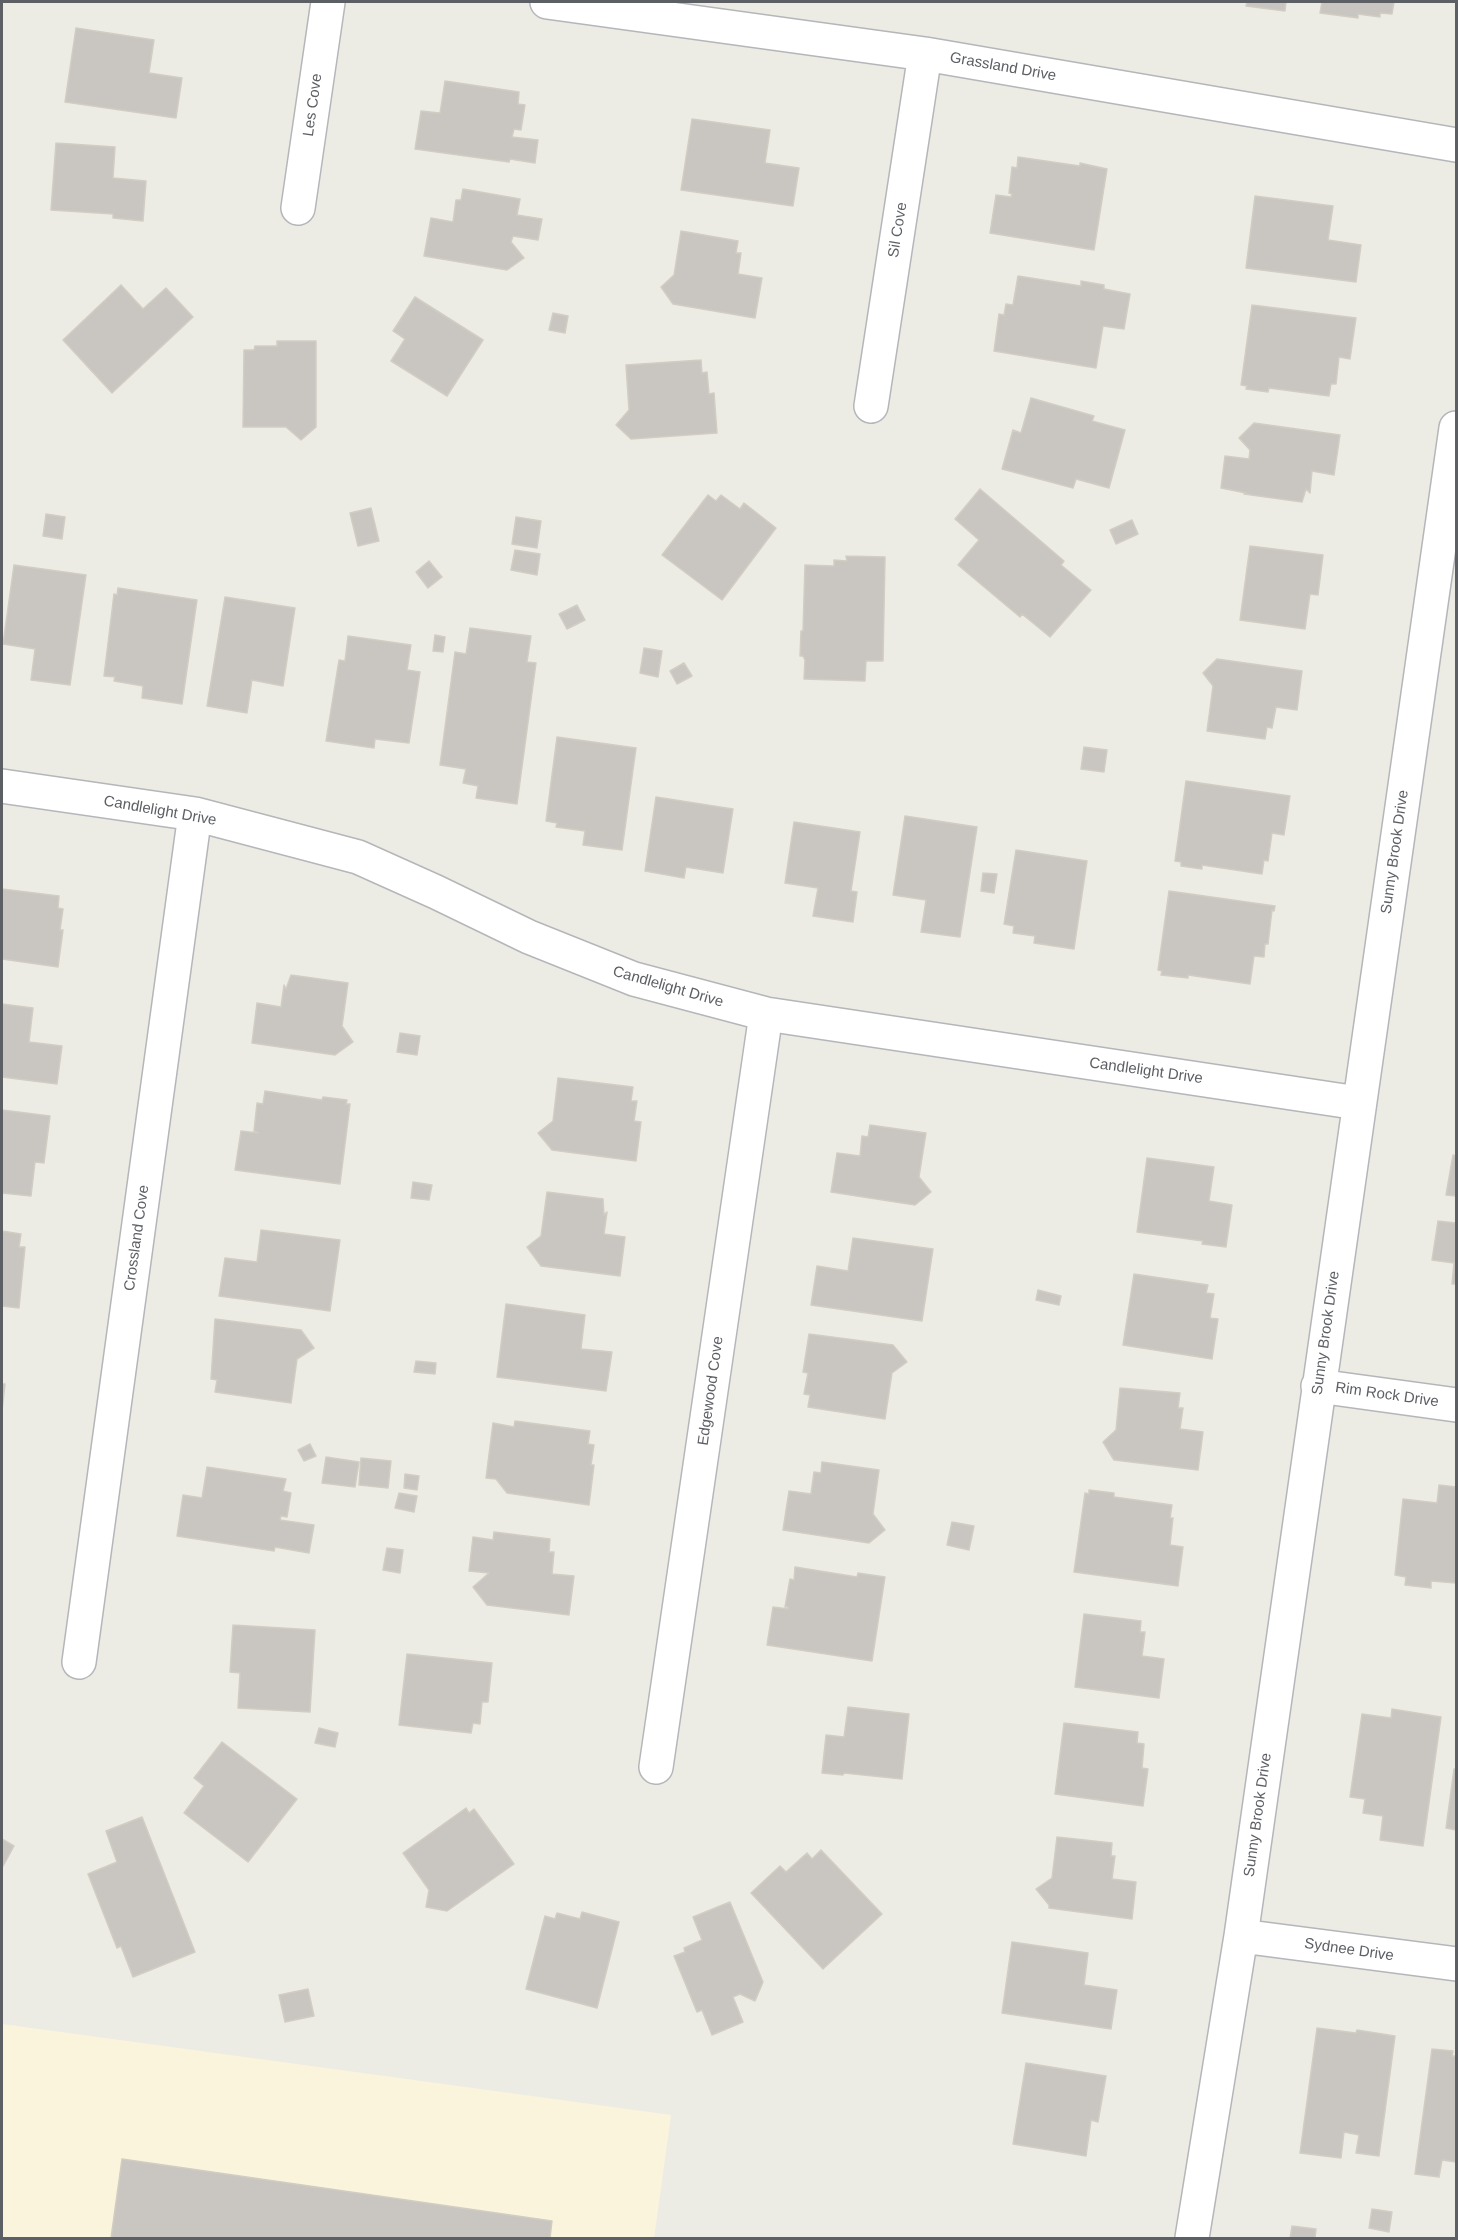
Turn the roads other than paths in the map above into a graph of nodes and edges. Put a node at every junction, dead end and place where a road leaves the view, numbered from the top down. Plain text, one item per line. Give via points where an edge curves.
1 (328, 2) edge
2 (547, 2) edge
3 (925, 54) junction
4 (1456, 145) edge
5 (298, 208) dead end
6 (871, 406) dead end
7 (1456, 428) edge
8 (2, 786) edge
9 (195, 814) junction
10 (766, 1014) junction
11 (1359, 1103) junction
12 (1318, 1386) junction
13 (1456, 1405) edge
14 (79, 1662) dead end
15 (656, 1767) dead end
16 (1240, 1935) junction
17 (1456, 1964) edge
18 (1192, 2238) edge

1 - 5 street, Les Cove
2 - 3 street, Grassland Drive
3 - 4 street, Grassland Drive
3 - 6 street, Sil Cove
7 - 11 street, Sunny Brook Drive
8 - 9 street, Candlelight Drive
9 - 10 street, Candlelight Drive via 358,857 529,937 634,979
9 - 14 street, Crossland Cove
10 - 11 street, Candlelight Drive
10 - 15 street, Edgewood Cove
11 - 12 street, Sunny Brook Drive
12 - 13 street, Rim Rock Drive
12 - 16 street, Sunny Brook Drive
16 - 17 street, Sydnee Drive
16 - 18 street, Sunny Brook Drive

